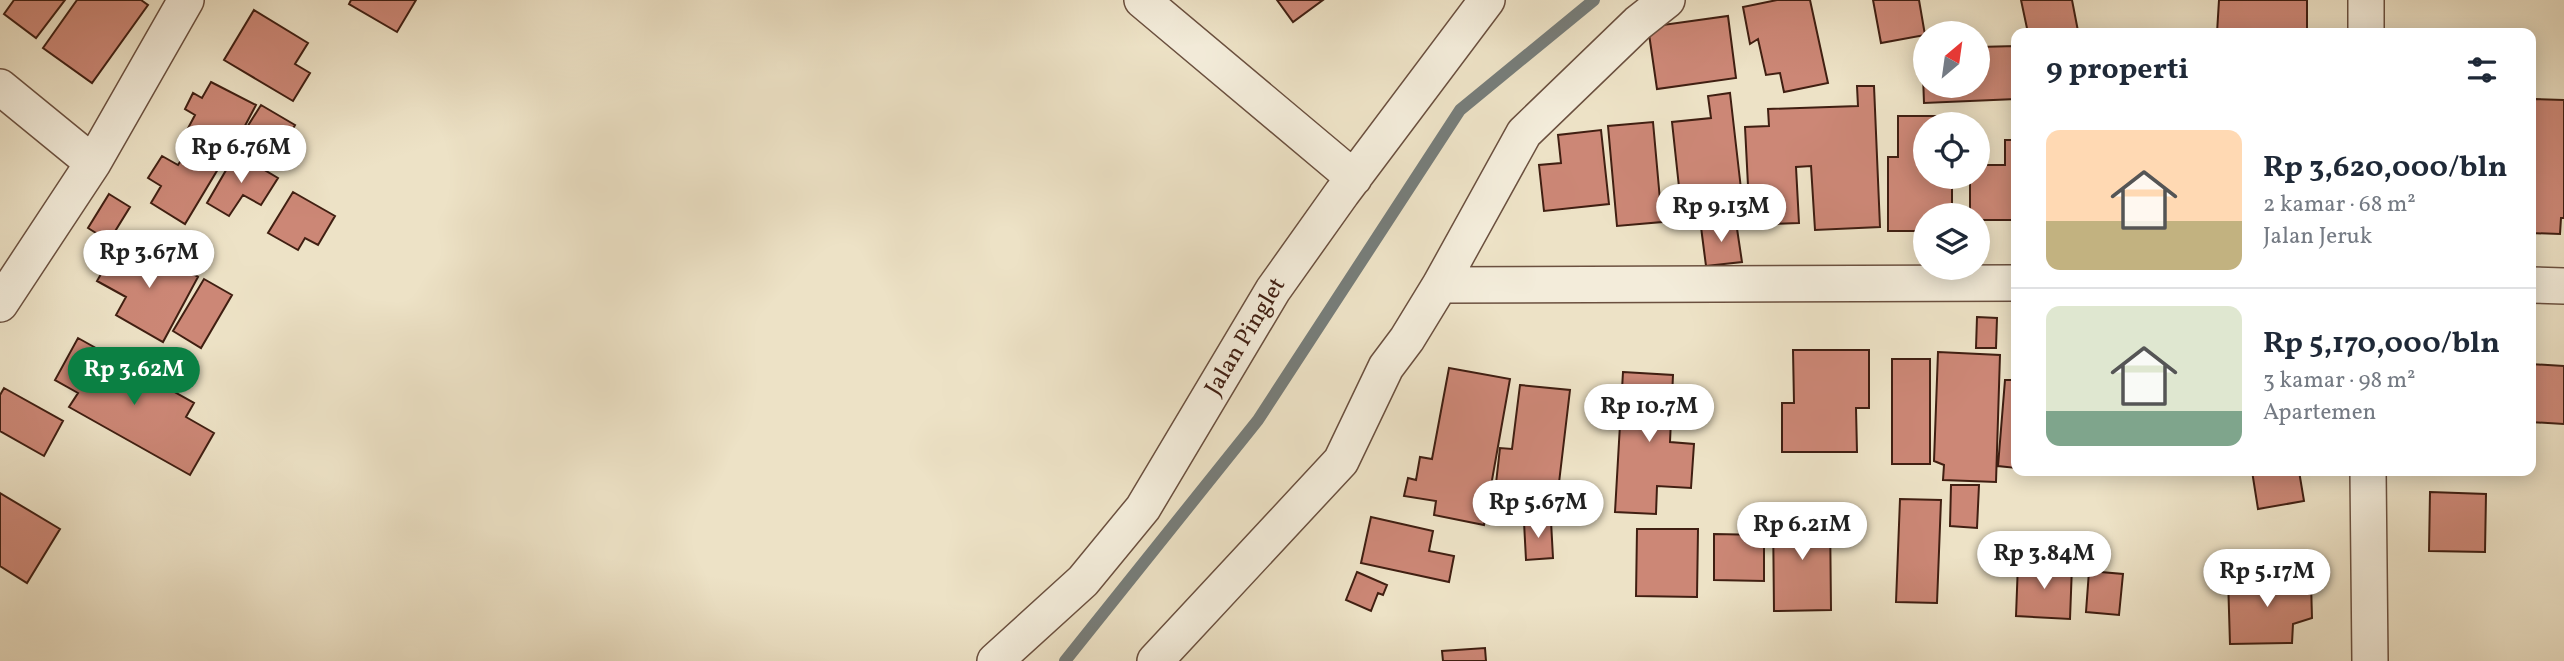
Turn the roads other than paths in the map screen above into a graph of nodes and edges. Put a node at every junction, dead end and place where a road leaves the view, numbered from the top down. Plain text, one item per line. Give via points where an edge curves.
1 (186, 0) edge
2 (1142, 0) edge
3 (1487, 0) edge
4 (1667, 0) edge
5 (2366, 0) edge
6 (2366, 28) edge
7 (0, 87) edge
8 (93, 163) junction
9 (1354, 178) junction
10 (2011, 284) edge
11 (1440, 285) junction
12 (2536, 285) edge
13 (2564, 286) edge
14 (0, 304) edge
15 (2368, 476) edge
16 (995, 661) edge
17 (1155, 661) edge
18 (2370, 661) edge

1 - 8 street
2 - 9 street
3 - 9 street, Jalan Pinglet
4 - 11 street via 1524,133
5 - 6 street
7 - 8 street
8 - 14 street
9 - 16 street, Jalan Pinglet via 1273,290 1143,508 1083,581
10 - 11 street
11 - 17 street via 1386,367 1341,461
12 - 13 street
15 - 18 street

